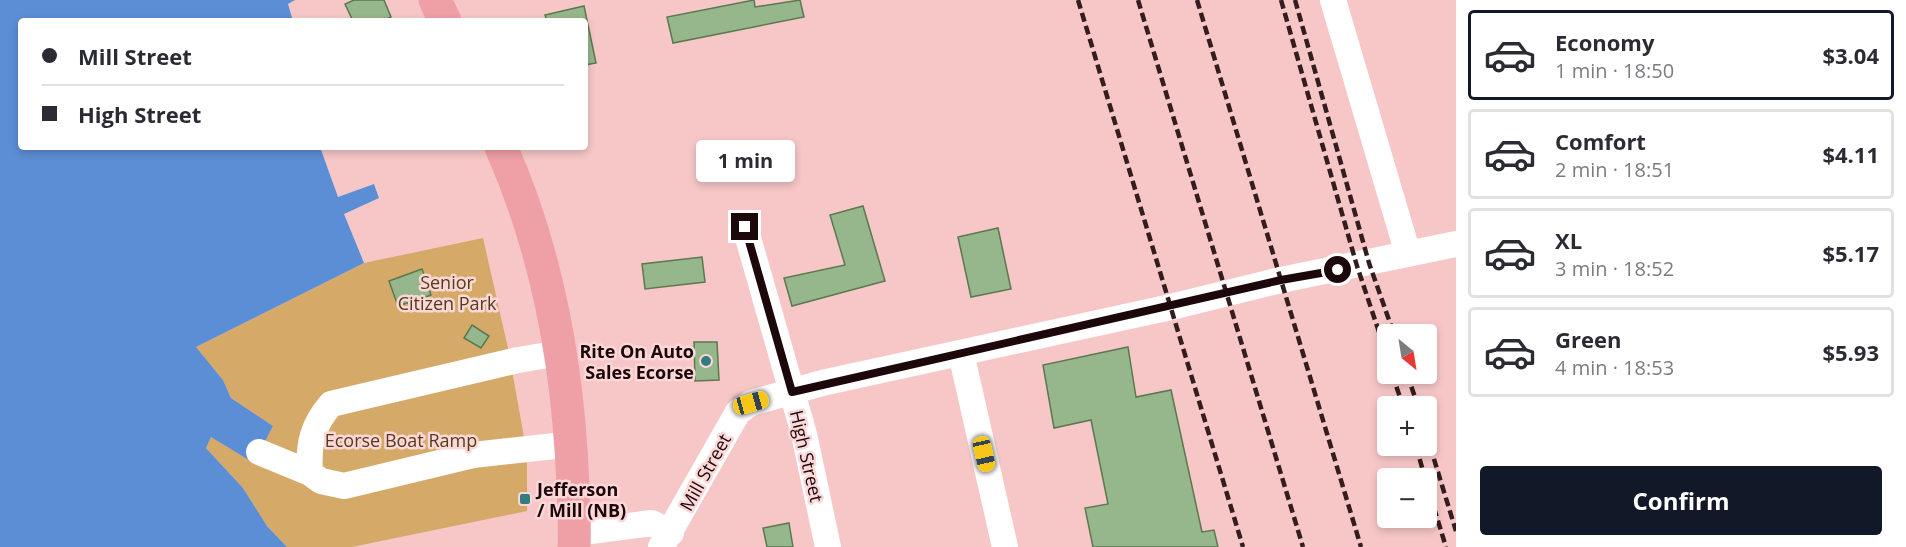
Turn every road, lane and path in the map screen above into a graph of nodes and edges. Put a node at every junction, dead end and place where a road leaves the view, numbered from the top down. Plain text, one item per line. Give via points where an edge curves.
1 (435, 0) edge
2 (1333, 0) edge
3 (444, 18) edge
4 (502, 150) edge
5 (745, 227) dead end
6 (1456, 244) edge
7 (1408, 254) junction
8 (560, 353) junction
9 (961, 353) junction
10 (792, 392) junction
11 (264, 444) dead end
12 (573, 444) junction
13 (310, 465) junction
14 (574, 540) edge
15 (666, 540) edge
16 (828, 547) edge
17 (1005, 547) edge

1 - 3 main road
2 - 7 street
4 - 8 main road via 541,263
5 - 10 street, High Street
6 - 7 street, Mill Street
7 - 9 street, Mill Street
8 - 12 main road
8 - 13 street via 331,404 311,436
9 - 10 street, Mill Street
9 - 17 street
10 - 15 street, Mill Street via 751,403 738,412
10 - 16 street, High Street
11 - 13 street
12 - 13 street via 473,455 344,486 321,481
12 - 14 main road
14 - 15 street via 652,523

